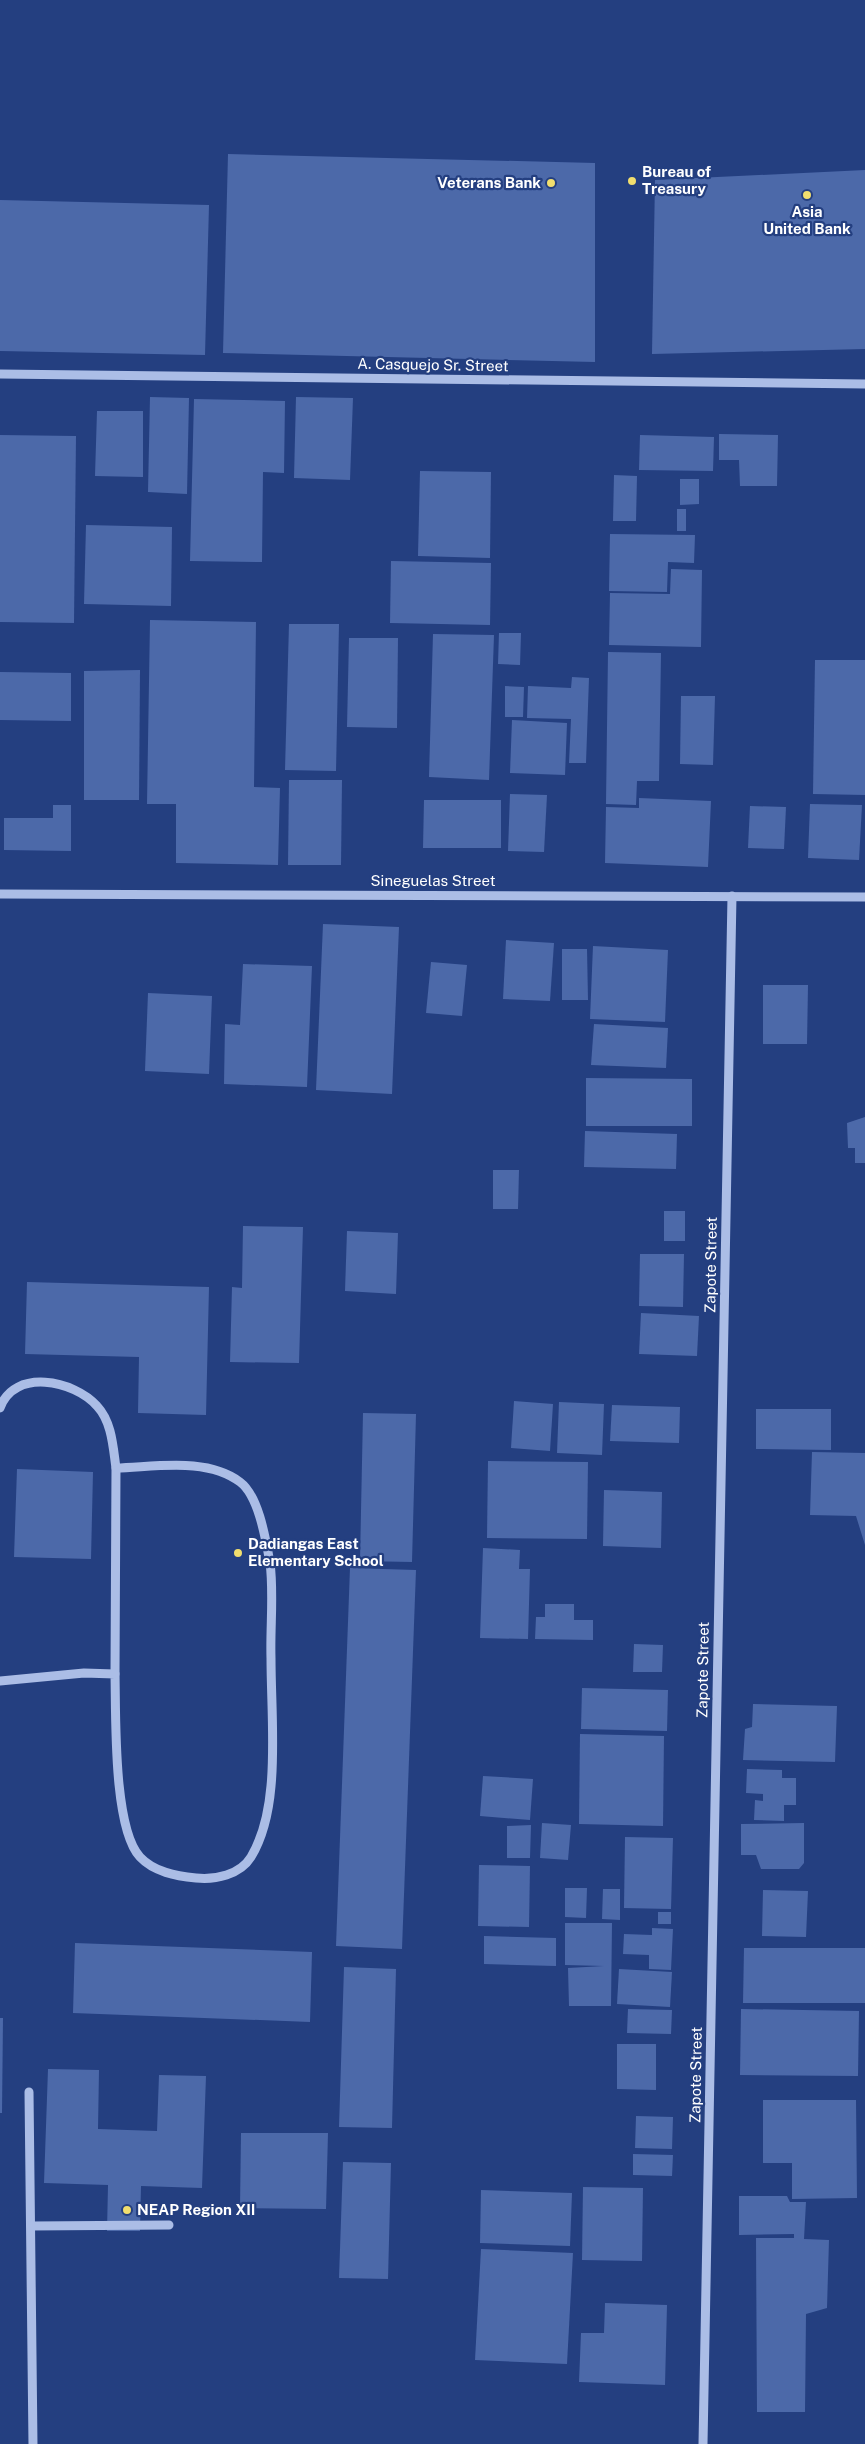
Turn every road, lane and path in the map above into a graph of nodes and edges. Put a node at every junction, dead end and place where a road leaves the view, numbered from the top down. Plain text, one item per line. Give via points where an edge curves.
1 (0, 374) edge
2 (865, 384) edge
3 (0, 894) edge
4 (732, 896) junction
5 (865, 897) edge
6 (0, 1408) edge
7 (116, 1468) junction
8 (115, 1674) junction
9 (0, 1681) edge
10 (30, 2092) dead end
11 (169, 2225) dead end
12 (31, 2226) junction
13 (32, 2444) edge
14 (703, 2444) edge

1 - 2 street, A. Casquejo Sr. Street
3 - 4 street, Sineguelas Street
4 - 5 street, Sineguelas Street
4 - 14 street, Zapote Street
6 - 7 street via 4,1397 23,1383 54,1383 80,1391 98,1407 112,1434
7 - 8 street
7 - 8 street via 180,1466 216,1469 242,1484 263,1526 270,1565 271,1786 260,1837 251,1858 235,1872 207,1879 177,1876 154,1868 139,1856 126,1827 122,1801
8 - 9 street via 84,1672
10 - 12 street
11 - 12 street
12 - 13 street

